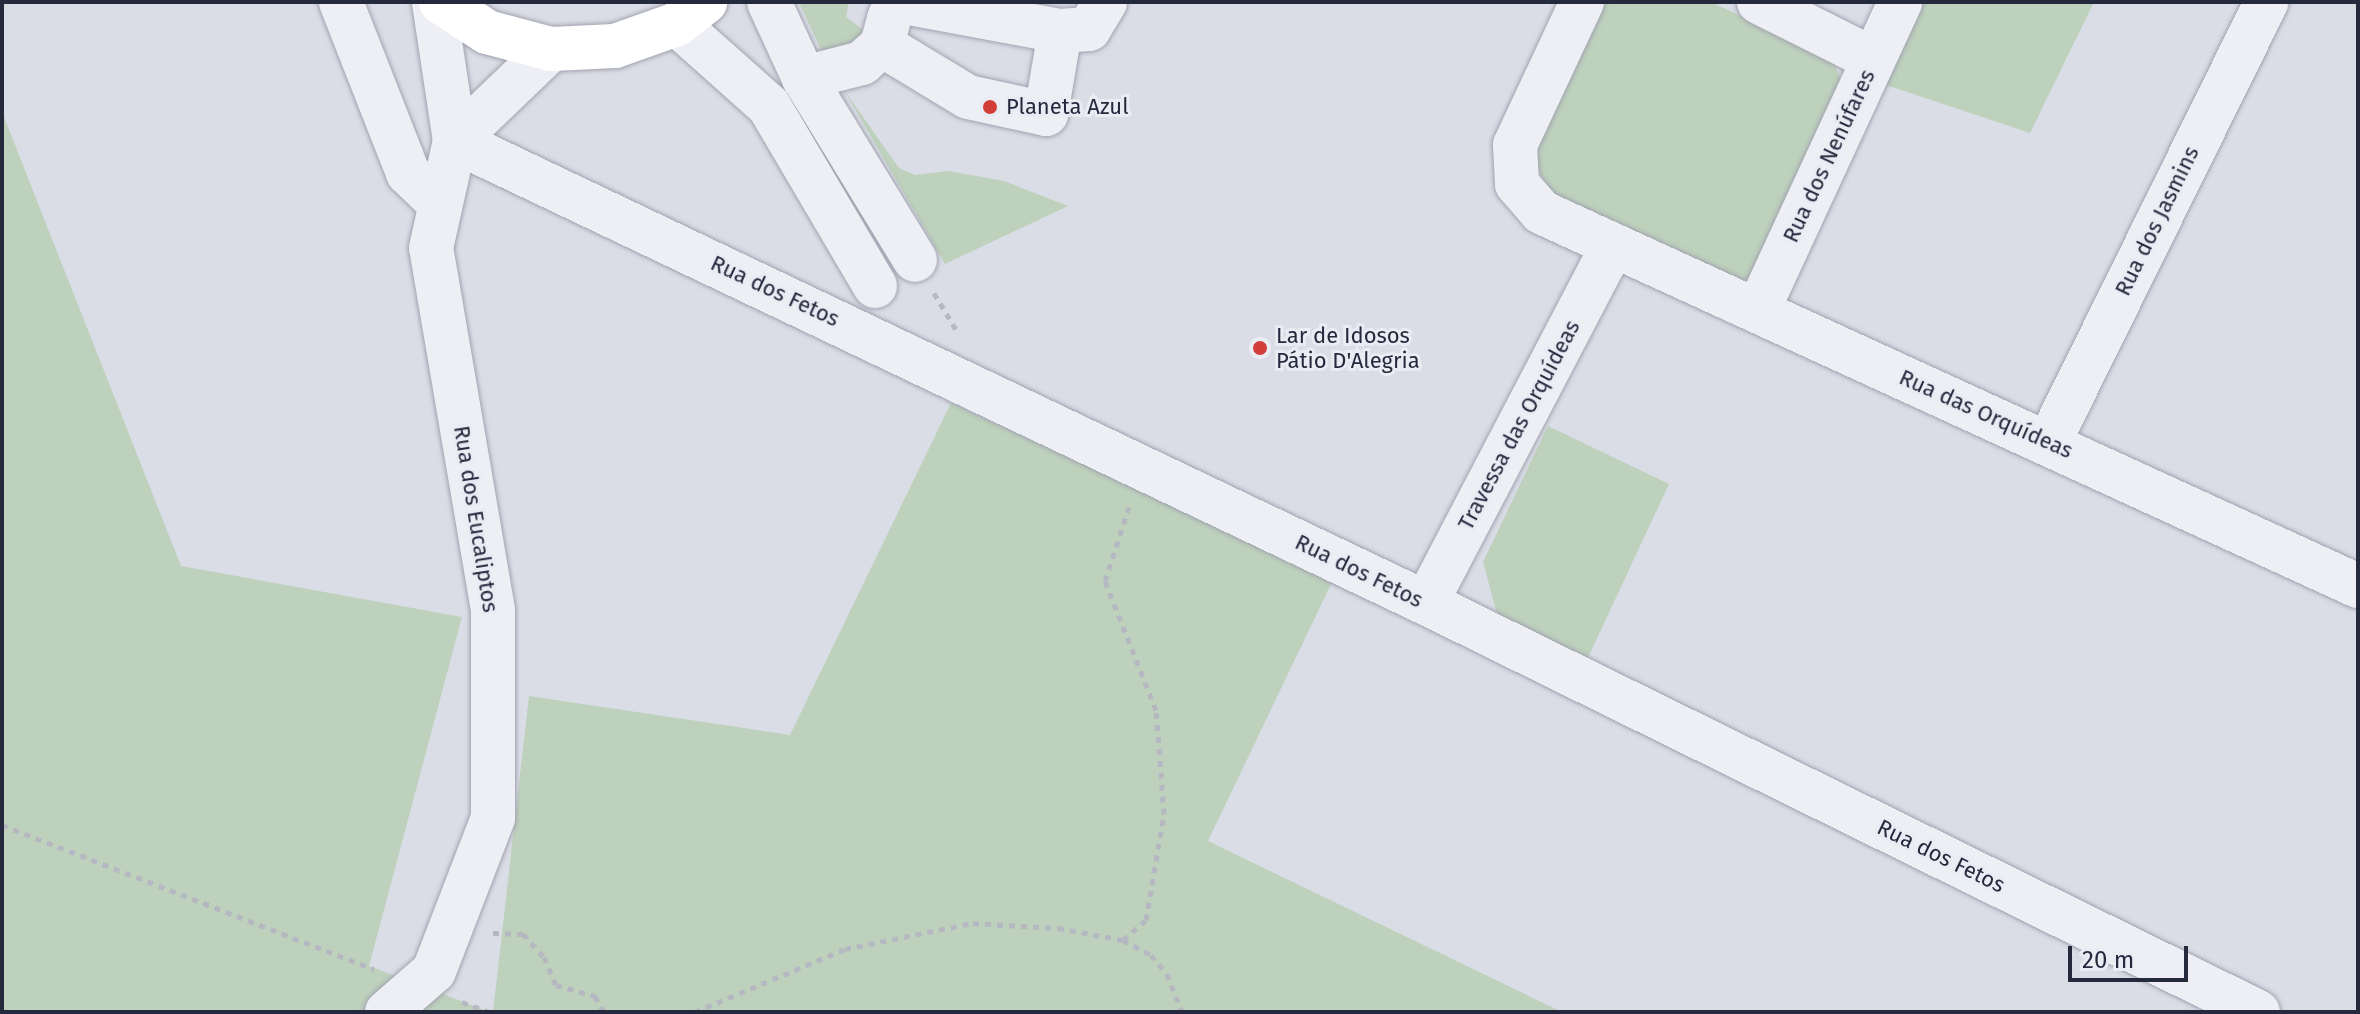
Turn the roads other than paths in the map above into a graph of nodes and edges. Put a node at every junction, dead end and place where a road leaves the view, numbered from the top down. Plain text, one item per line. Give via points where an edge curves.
1 (341, 2) edge
2 (434, 2) edge
3 (441, 2) edge
4 (769, 2) edge
5 (892, 2) edge
6 (903, 2) edge
7 (1105, 2) edge
8 (1582, 2) edge
9 (1759, 2) edge
10 (1900, 2) edge
11 (2266, 2) edge
12 (691, 13) edge
13 (1060, 31) junction
14 (882, 45) junction
15 (551, 49) junction
16 (1873, 59) junction
17 (804, 78) junction
18 (455, 141) junction
19 (440, 204) junction
20 (1612, 247) junction
21 (915, 260) dead end
22 (875, 286) dead end
23 (1758, 310) junction
24 (2049, 442) junction
25 (2358, 586) edge
26 (1426, 603) junction
27 (413, 989) edge
28 (2258, 1012) edge

1 - 19 street via 408,173
2 - 18 street
3 - 15 main road via 487,32
4 - 17 street
5 - 14 street
6 - 13 street
7 - 13 street via 1089,29
8 - 20 street, Rua das Orquídeas via 1515,145 1512,164 1527,201
9 - 16 street
10 - 16 street, Rua dos Nenúfares
11 - 24 street, Rua dos Jasmins
12 - 15 main road via 615,46
12 - 22 street via 769,106
13 - 14 street via 1046,114 968,97
14 - 17 street via 862,63
15 - 18 street
16 - 23 street, Rua dos Nenúfares
17 - 21 street
18 - 19 street, Rua dos Eucaliptos
18 - 26 street, Rua dos Fetos
19 - 27 street, Rua dos Eucaliptos via 431,248 493,610 493,818 452,931
20 - 23 street, Rua das Orquídeas
20 - 26 street, Travessa das Orquídeas
23 - 24 street, Rua das Orquídeas
24 - 25 street, Rua das Orquídeas
26 - 28 street, Rua dos Fetos

